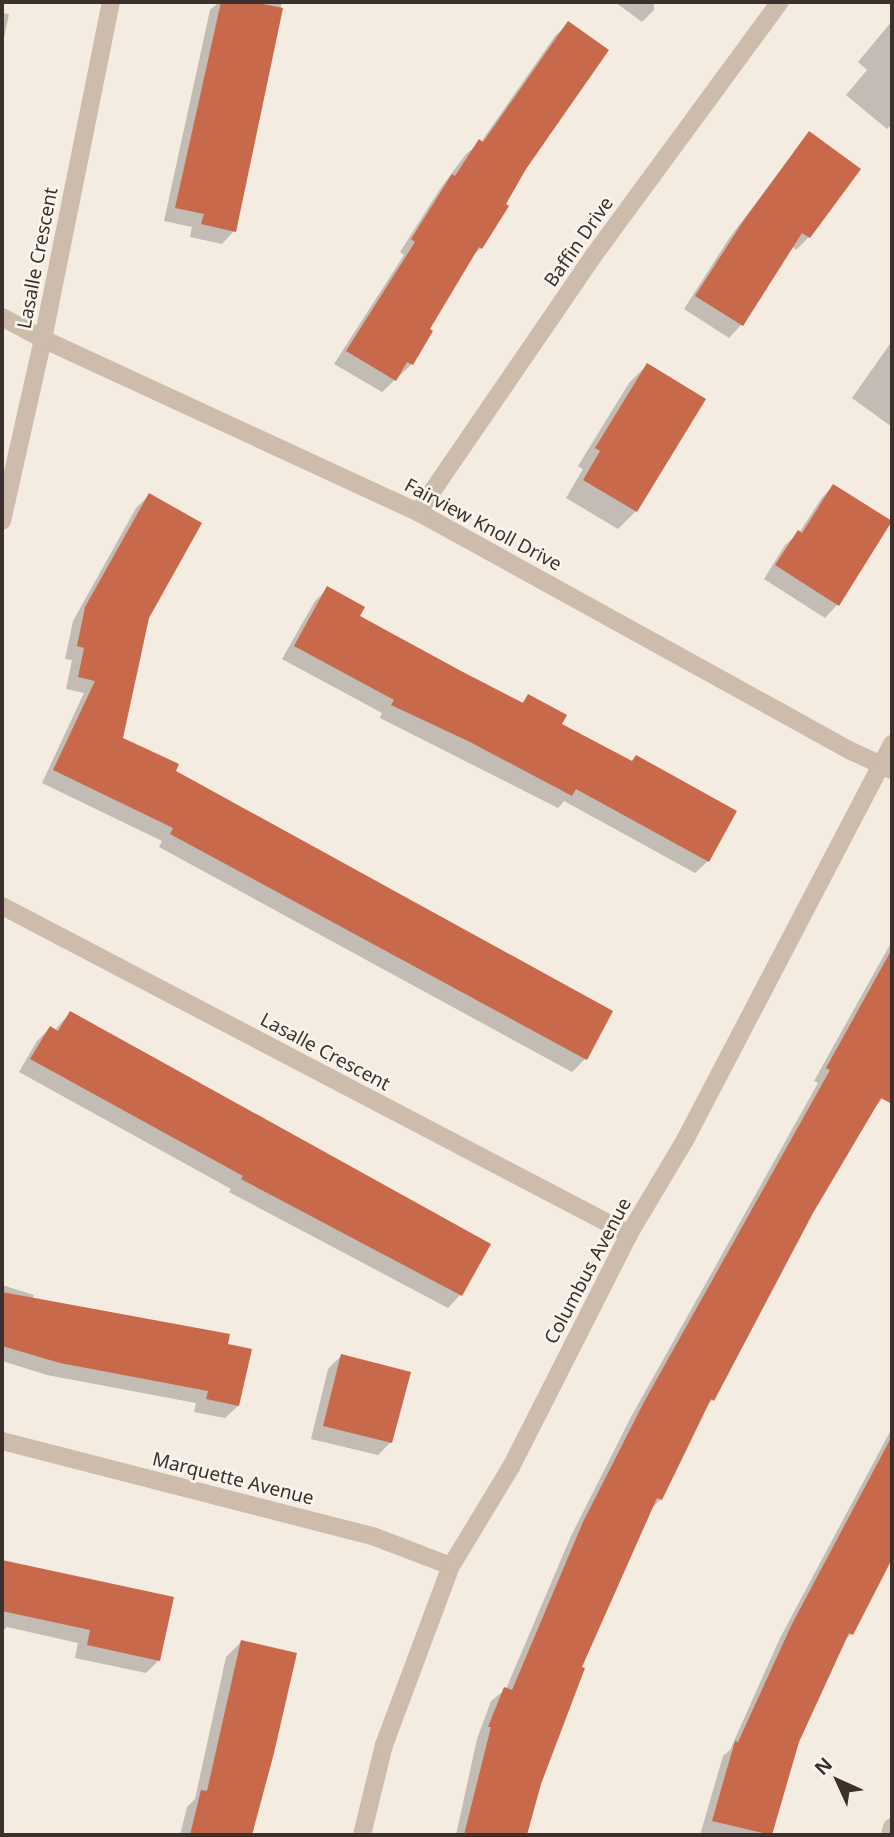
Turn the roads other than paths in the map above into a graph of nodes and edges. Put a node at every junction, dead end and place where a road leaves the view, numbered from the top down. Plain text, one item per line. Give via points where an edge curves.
1 (111, 2) edge
2 (780, 2) edge
3 (2, 317) edge
4 (43, 339) junction
5 (418, 512) junction
6 (2, 521) edge
7 (892, 744) edge
8 (886, 766) edge
9 (2, 906) edge
10 (629, 1234) junction
11 (2, 1441) edge
12 (451, 1566) junction
13 (892, 1827) edge
14 (362, 1835) edge
15 (890, 1835) edge

1 - 4 street, Lasalle Crescent
2 - 5 street, Baffin Drive via 594,255
3 - 4 street, Fairview Knoll Drive
4 - 5 street, Fairview Knoll Drive
4 - 6 street, Lasalle Crescent
5 - 8 street, Fairview Knoll Drive via 849,750
7 - 8 street, Columbus Avenue
8 - 10 street, Columbus Avenue via 685,1140
9 - 10 street, Lasalle Crescent
10 - 12 street, Columbus Avenue via 511,1467
11 - 12 street, Marquette Avenue via 375,1537
12 - 14 street, Columbus Avenue via 384,1745
13 - 15 street

